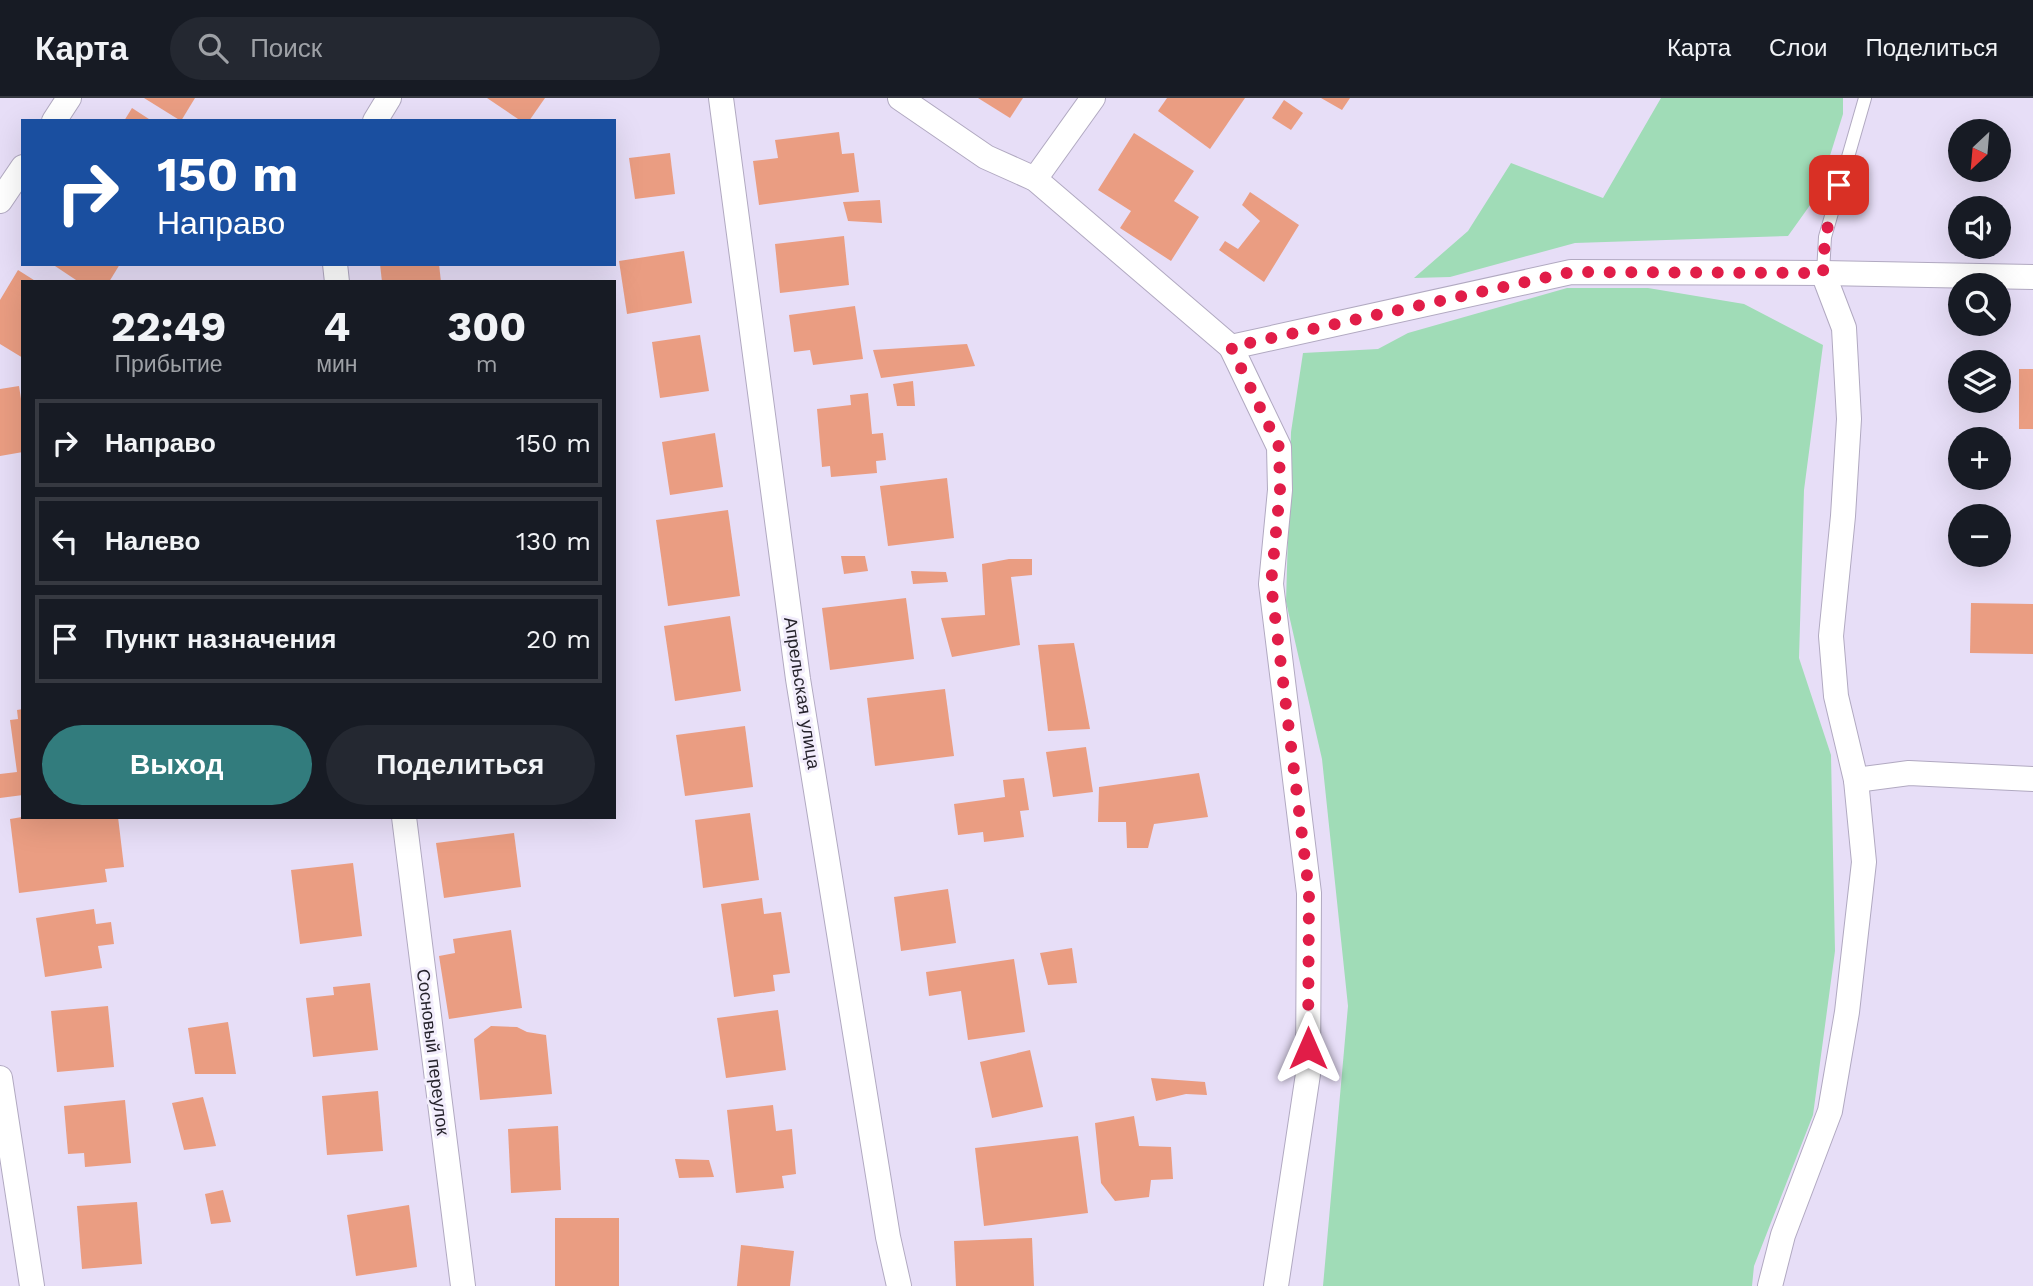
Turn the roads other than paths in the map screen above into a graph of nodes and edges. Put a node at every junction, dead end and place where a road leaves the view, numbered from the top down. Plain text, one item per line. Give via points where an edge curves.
1 (69, 98) edge
2 (388, 98) edge
3 (721, 98) edge
4 (900, 98) edge
5 (1093, 98) edge
6 (1862, 101) edge
7 (55, 119) edge
8 (376, 119) edge
9 (21, 170) edge
10 (1035, 179) junction
11 (0, 201) edge
12 (1823, 273) junction
13 (2033, 277) edge
14 (1231, 347) junction
15 (2033, 779) edge
16 (1856, 780) junction
17 (404, 819) edge
18 (0, 1078) edge
19 (32, 1286) edge
20 (463, 1286) edge
21 (899, 1286) edge
22 (1276, 1286) edge
23 (1770, 1286) edge

1 - 7 street
2 - 8 street
3 - 21 street, Апрельская улица via 798,679
4 - 10 street via 986,157
5 - 10 street
6 - 12 lane via 1825,237
9 - 11 street
10 - 14 street
12 - 13 street
12 - 14 street via 1571,272
12 - 16 street via 1844,328 1849,419 1831,636 1836,696
14 - 22 street via 1279,447 1280,490 1271,584 1309,892 1308,1074
15 - 16 street via 1909,773
16 - 23 street via 1864,862 1830,1111 1783,1235
17 - 20 street, Сосновый переулок
18 - 19 street

